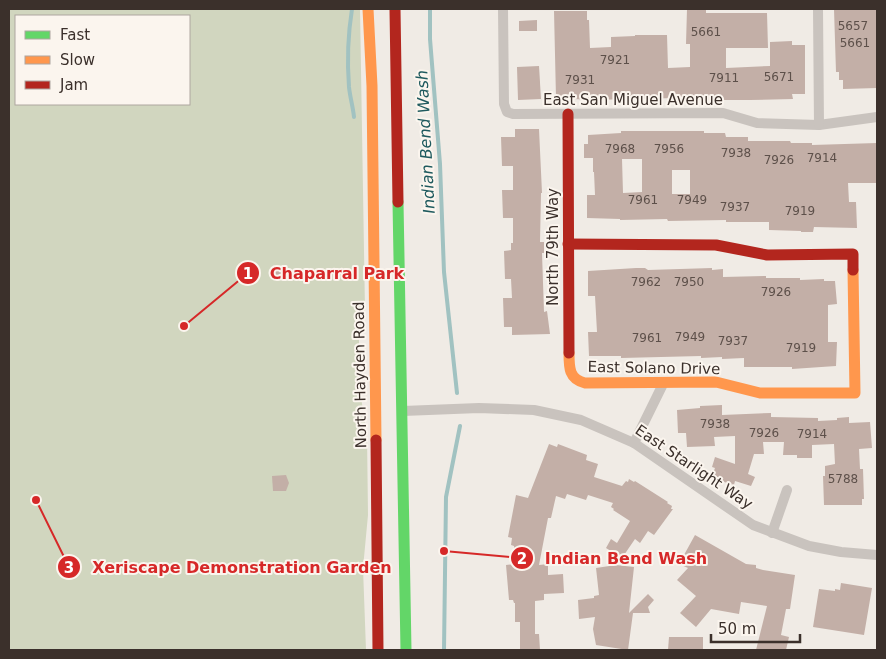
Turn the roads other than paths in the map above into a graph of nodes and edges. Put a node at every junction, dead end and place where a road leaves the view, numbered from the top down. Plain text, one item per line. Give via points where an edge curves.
1 (368, 9) edge
2 (395, 9) edge
3 (503, 9) edge
4 (818, 9) edge
5 (568, 114) junction
6 (877, 117) edge
7 (820, 125) junction
8 (568, 244) junction
9 (573, 378) joint
10 (664, 382) junction
11 (403, 411) junction
12 (634, 442) junction
13 (787, 490) dead end
14 (772, 534) junction
15 (877, 555) edge
16 (378, 649) edge
17 (390, 649) dead end
18 (406, 650) edge

1 - 16 main road, North Hayden Road via 372,86
2 - 11 main road
3 - 5 street, East San Miguel Avenue via 504,104 507,112
4 - 7 street
5 - 7 street, East San Miguel Avenue via 723,113 757,123
5 - 8 main road, North 79th Way
6 - 7 street, East San Miguel Avenue
8 - 9 main road, North 79th Way via 569,368
8 - 10 main road, East Solano Drive via 716,245 767,256 853,254 855,393 760,393 716,382
9 - 10 main road, East Solano Drive via 585,383
10 - 12 street
11 - 12 street, East Starlight Way via 534,410 581,420
11 - 18 main road
12 - 14 street, East Starlight Way via 735,514
13 - 14 street
14 - 15 street, East Starlight Way via 809,546
16 - 17 main road

